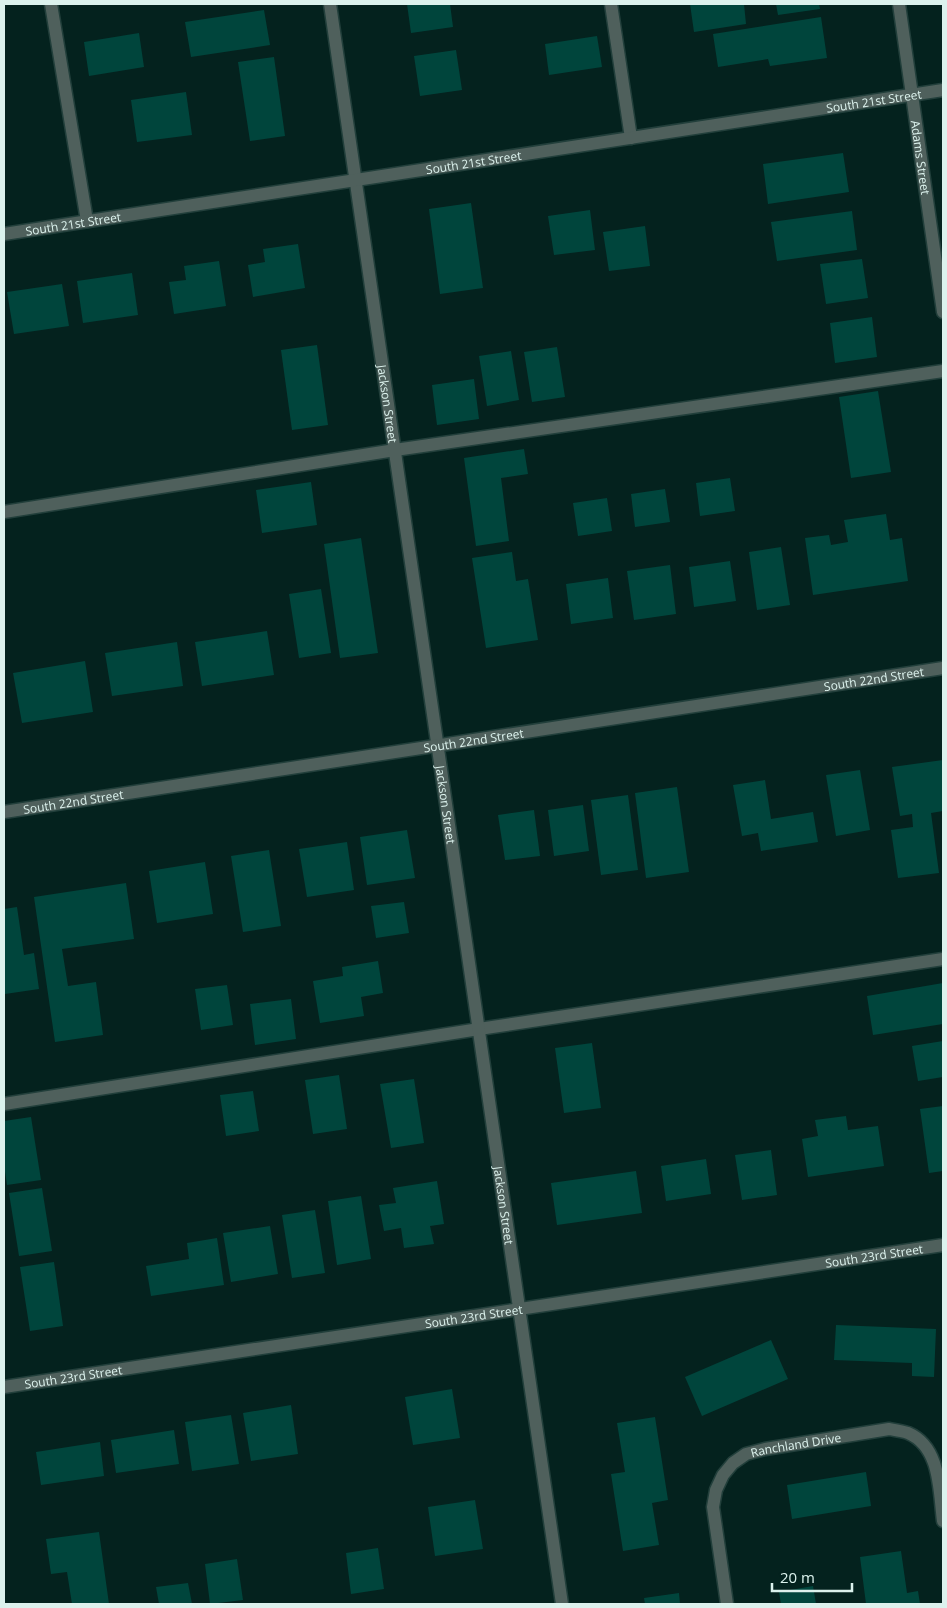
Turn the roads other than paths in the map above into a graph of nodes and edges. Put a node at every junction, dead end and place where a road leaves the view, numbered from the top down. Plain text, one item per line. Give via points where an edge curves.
1 (51, 4) edge
2 (330, 4) edge
3 (611, 4) edge
4 (899, 4) edge
5 (943, 90) edge
6 (912, 94) junction
7 (630, 138) junction
8 (356, 180) junction
9 (87, 221) junction
10 (4, 234) edge
11 (943, 312) edge
12 (943, 371) edge
13 (395, 450) junction
14 (4, 512) edge
15 (943, 668) edge
16 (438, 746) junction
17 (4, 812) edge
18 (943, 959) edge
19 (479, 1029) junction
20 (4, 1104) edge
21 (943, 1245) edge
22 (520, 1309) junction
23 (4, 1387) edge
24 (943, 1521) edge
25 (562, 1604) edge
26 (727, 1604) edge

1 - 9 street
2 - 8 street, Jackson Street
3 - 7 street
4 - 6 street, Adams Street
5 - 6 street, South 21st Street
6 - 7 street, South 21st Street
6 - 11 street, Adams Street
7 - 8 street, South 21st Street
8 - 9 street, South 21st Street
8 - 13 street, Jackson Street
9 - 10 street, South 21st Street
12 - 13 street
13 - 14 street
13 - 16 street, Jackson Street
15 - 16 street, South 22nd Street
16 - 17 street, South 22nd Street
16 - 19 street, Jackson Street
18 - 19 street
19 - 20 street
19 - 22 street, Jackson Street
21 - 22 street, South 23rd Street
22 - 23 street, South 23rd Street
22 - 25 street, Jackson Street
24 - 26 street, Ranchland Drive via 934,1461 927,1448 907,1432 889,1429 746,1454 723,1475 713,1508

